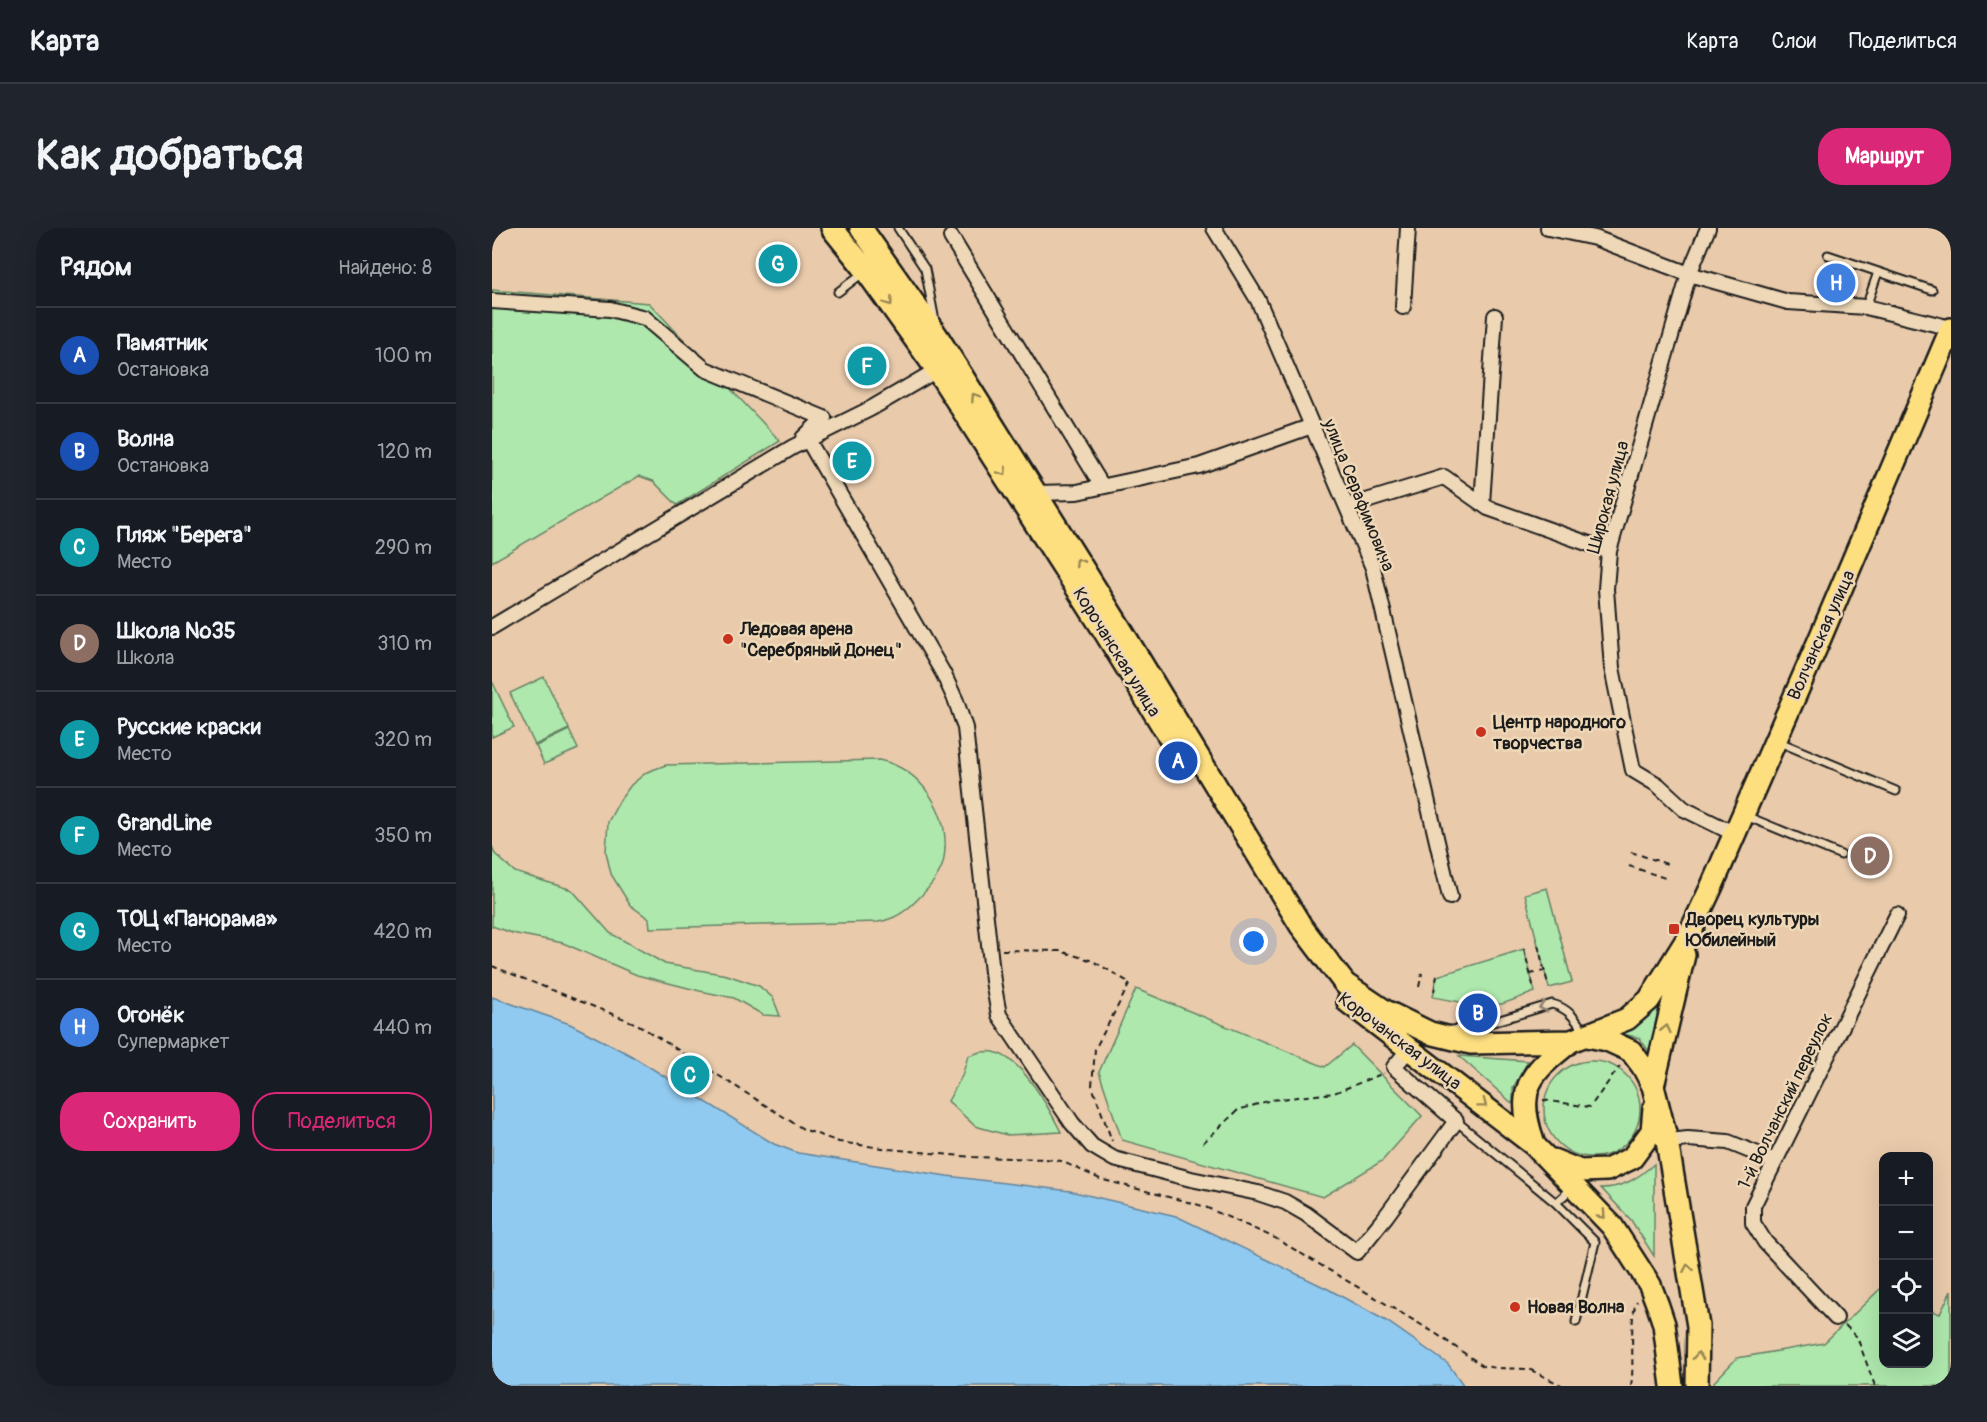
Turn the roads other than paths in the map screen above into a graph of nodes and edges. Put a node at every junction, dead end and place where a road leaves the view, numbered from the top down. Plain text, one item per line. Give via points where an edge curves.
1 (832, 228) edge
2 (861, 228) edge
3 (898, 228) edge
4 (1214, 228) edge
5 (1408, 228) edge
6 (1548, 228) edge
7 (1708, 228) edge
8 (951, 237) dead end
9 (1828, 255) dead end
10 (866, 271) junction
11 (1878, 272) junction
12 (1689, 274) junction
13 (1932, 290) dead end
14 (838, 292) dead end
15 (492, 301) edge
16 (1403, 307) dead end
17 (1866, 307) junction
18 (1495, 316) dead end
19 (1951, 328) edge
20 (937, 336) junction
21 (945, 366) junction
22 (1312, 426) junction
23 (808, 440) junction
24 (793, 447) junction
25 (1102, 486) junction
26 (1036, 493) junction
27 (1482, 503) junction
28 (1347, 507) junction
29 (1610, 551) junction
30 (492, 627) edge
31 (1775, 740) junction
32 (1896, 790) dead end
33 (1739, 825) junction
34 (1841, 855) dead end
35 (1450, 897) dead end
36 (1897, 915) dead end
37 (1688, 939) junction
38 (1430, 1033) junction
39 (1579, 1039) junction
40 (1410, 1048) junction
41 (1654, 1091) junction
42 (1456, 1121) junction
43 (1667, 1141) junction
44 (1541, 1151) junction
45 (1632, 1158) junction
46 (1775, 1161) junction
47 (1574, 1186) junction
48 (1556, 1203) junction
49 (1836, 1318) road end
50 (1576, 1322) dead end
51 (1672, 1386) edge
52 (1697, 1386) edge

1 - 10 main road, Корочанская улица
2 - 20 main road, Корочанская улица
3 - 20 lane via 925,269
4 - 22 street, улица Серафимовича via 1258,300
5 - 16 street
6 - 12 street via 1595,238
7 - 12 street, Широкая улица
8 - 25 street
9 - 11 lane
10 - 14 lane
10 -> 21 main road, Корочанская улица
11 - 13 lane
11 - 17 lane
12 - 17 street via 1788,302
12 - 29 street, Широкая улица
15 - 24 street via 610,309 645,318 705,369 824,418
17 - 19 street
18 - 27 street
19 - 31 main road, Волчанская улица
20 - 21 main road, Корочанская улица
21 - 23 street
26 -> 21 main road, Корочанская улица
21 -> 40 main road, Корочанская улица via 1292,937 1336,993
22 - 25 street via 1199,466
22 - 28 street, улица Серафимовича
23 - 24 street
23 - 42 street via 956,701 965,728 999,1016 1092,1146 1114,1159 1285,1202 1357,1252
24 - 30 street
25 - 26 street via 1077,492
38 -> 26 main road, Корочанская улица via 1385,1011 1346,984 1301,926
27 - 28 street via 1444,477
27 - 29 street
28 - 35 street, улица Серафимовича via 1373,568
29 - 33 street, Широкая улица via 1606,589 1612,668 1633,770 1658,785 1684,809
31 - 32 lane
31 - 33 main road, Волчанская улица
33 - 34 lane
33 - 37 main road, Волчанская улица
36 - 46 street, 1-й Волчанский переулок
37 - 39 main road via 1649,1000 1627,1019
41 -> 37 main road
38 - 39 main road, Корочанская улица via 1471,1043
39 -> 38 lane via 1574,1016 1552,1004 1477,1027
39 - 41 main road via 1607,1040 1631,1052
39 - 44 main road via 1545,1062 1531,1080 1526,1098 1528,1122
40 - 42 street via 1394,1067
40 -> 44 main road, Корочанская улица
41 - 43 main road
41 - 45 main road via 1652,1131
42 - 48 lane
43 - 45 main road
43 - 46 street via 1728,1142
52 -> 43 main road via 1698,1326
44 - 45 main road via 1580,1171 1607,1170
44 - 47 main road
46 - 49 street, 1-й Волчанский переулок via 1753,1206 1753,1223 1765,1242
47 - 48 lane
47 -> 51 main road via 1612,1226 1650,1285 1664,1324
48 - 50 lane via 1595,1242

